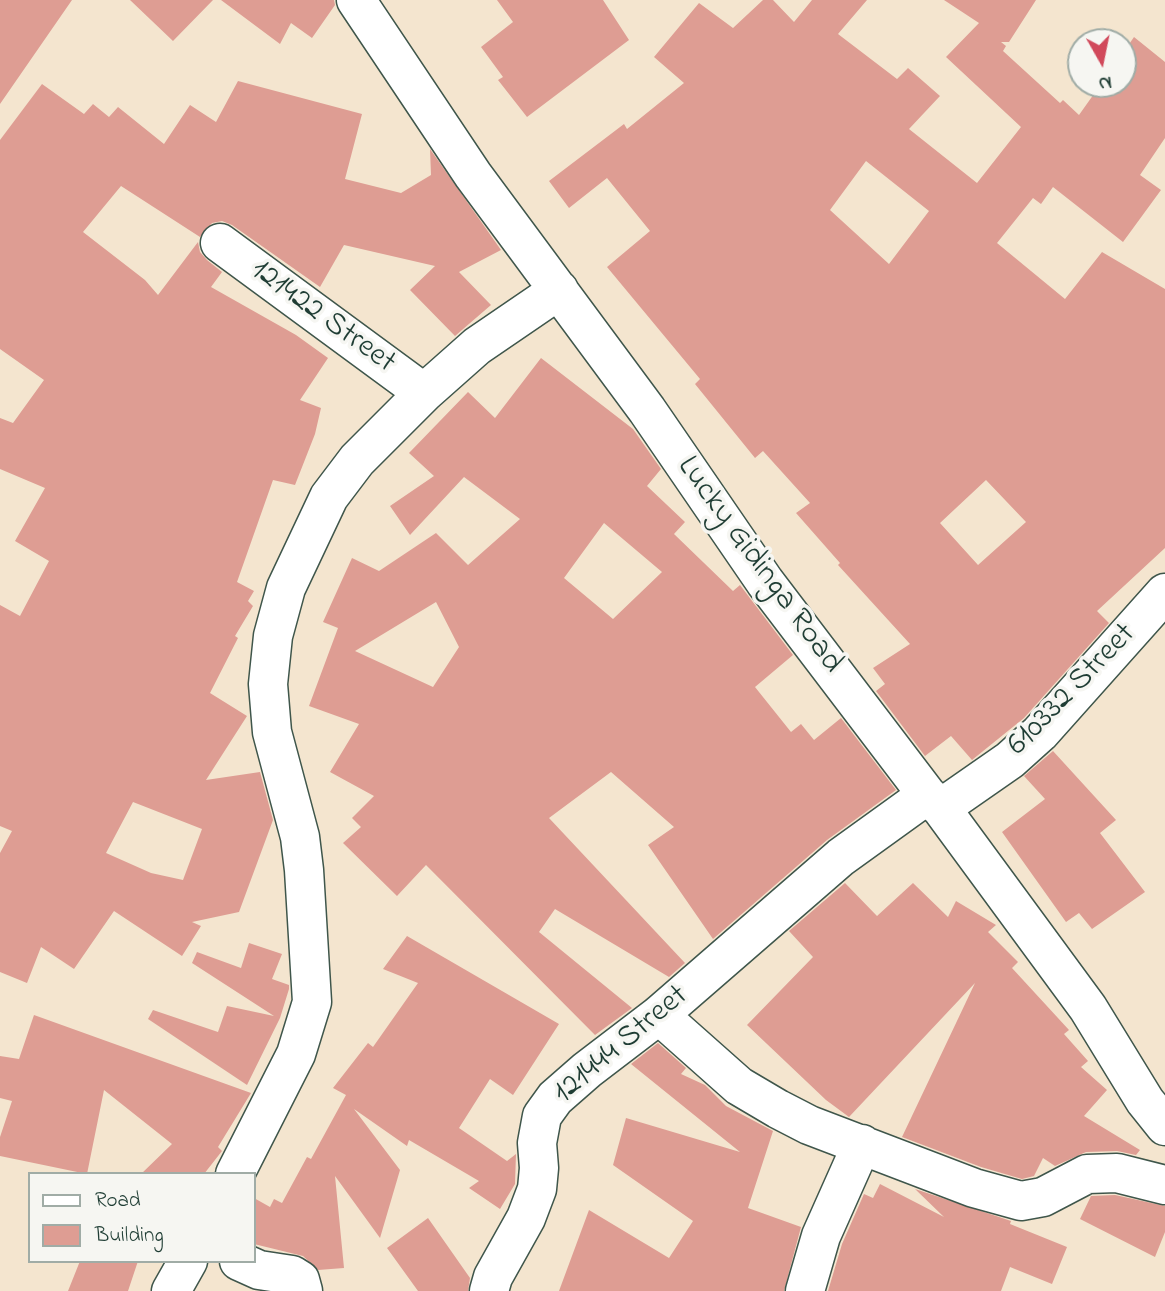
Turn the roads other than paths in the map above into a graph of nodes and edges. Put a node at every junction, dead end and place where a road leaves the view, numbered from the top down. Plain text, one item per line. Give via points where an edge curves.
1 (356, 0) edge
2 (220, 243) dead end
3 (559, 290) junction
4 (425, 393) junction
5 (1165, 593) edge
6 (934, 801) junction
7 (749, 937) joint
8 (659, 1015) junction
9 (1165, 1126) edge
10 (862, 1144) junction
11 (236, 1172) edge
12 (1165, 1185) edge
13 (187, 1263) edge
14 (243, 1263) edge
15 (171, 1291) edge
16 (303, 1291) edge
17 (489, 1291) edge
18 (805, 1291) edge

1 - 3 street, Lucky Gidinga Road via 474,175
2 - 4 street, 121422 Street
3 - 4 street via 477,346
3 - 6 street, Lucky Gidinga Road via 765,582
4 - 11 street via 357,460 329,498 300,553 273,636 268,684 272,732 300,837 312,1002 296,1054
5 - 6 street, 610332 Street via 1040,733 1010,760
6 - 7 street, 610332 Street via 841,857
6 - 9 street, Lucky Gidinga Road via 1088,1008
7 - 8 street, 121444 Street
8 - 10 street via 739,1086 809,1125
8 - 17 street, 121444 Street via 587,1070 542,1116 537,1189
10 - 12 street via 974,1188 1021,1201 1043,1197 1087,1174 1117,1173
10 - 18 street via 821,1236
13 - 15 street
14 - 16 street via 292,1275 300,1280

